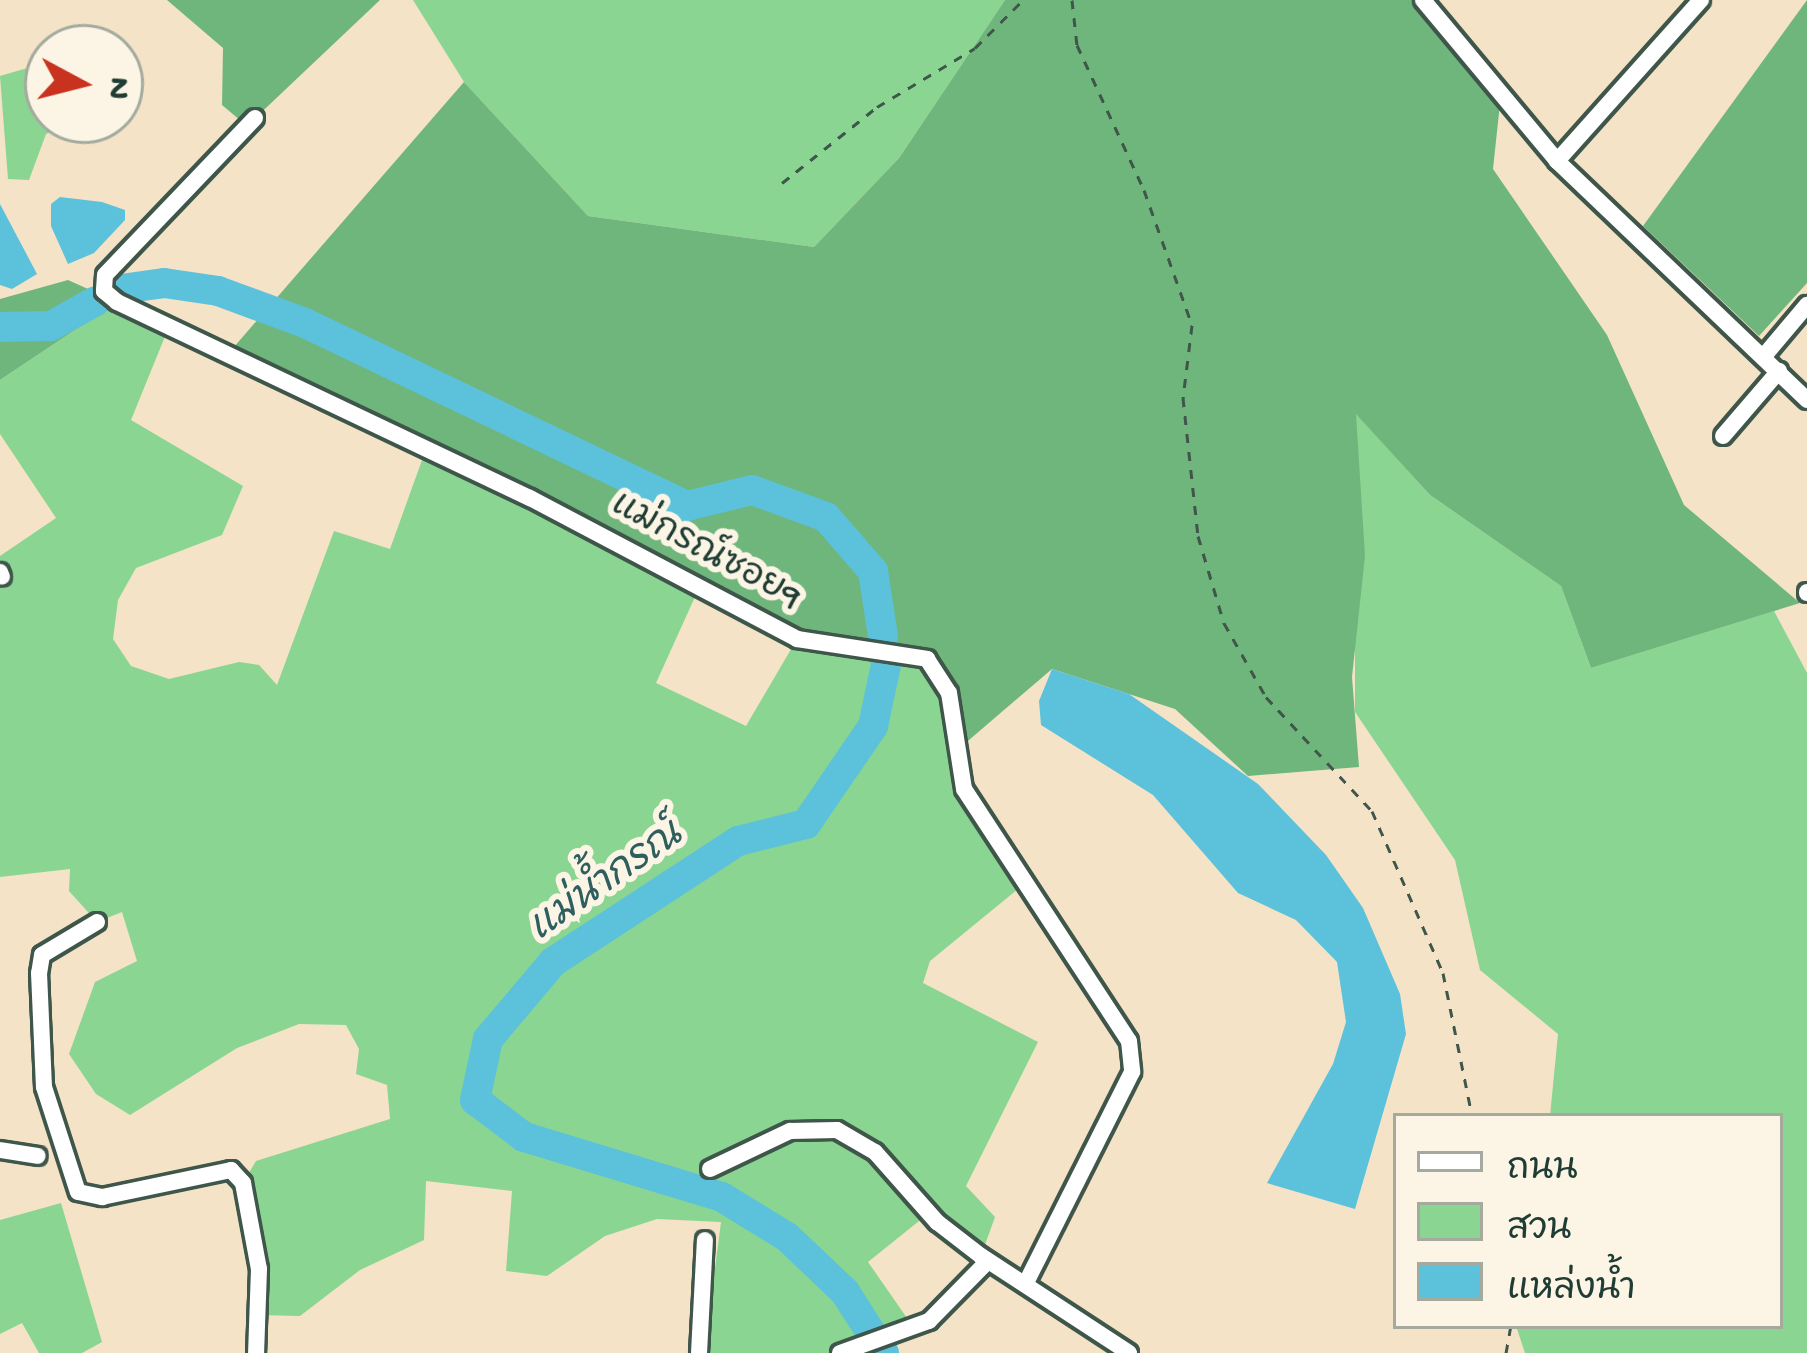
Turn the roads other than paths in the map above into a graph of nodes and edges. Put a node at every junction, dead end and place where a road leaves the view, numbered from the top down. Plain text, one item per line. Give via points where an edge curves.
1 (1424, 0) edge
2 (1701, 0) edge
3 (255, 118) dead end
4 (1556, 161) junction
5 (1807, 305) edge
6 (1764, 356) junction
7 (1779, 371) junction
8 (1807, 400) edge
9 (1723, 436) dead end
10 (97, 922) dead end
11 (0, 1150) edge
12 (38, 1156) dead end
13 (710, 1169) dead end
14 (705, 1240) dead end
15 (988, 1261) junction
16 (1026, 1282) junction
17 (256, 1353) edge
18 (699, 1353) edge
19 (840, 1353) edge
20 (1130, 1353) edge

1 - 4 street
2 - 4 street
3 - 16 street, แม่กรณ์ซอย9 via 105,275 104,291 117,302 530,498 797,639 927,659 950,693 964,789 1129,1041 1132,1072
4 - 6 street
5 - 6 street
6 - 7 street
7 - 8 street
7 - 9 street
10 - 17 street via 42,955 39,973 44,1087 78,1192 102,1197 231,1170 243,1183 259,1269
11 - 12 street
13 - 15 street via 790,1131 837,1130 875,1151 937,1222
14 - 18 street
15 - 16 street
15 - 19 street via 929,1321
16 - 20 street

